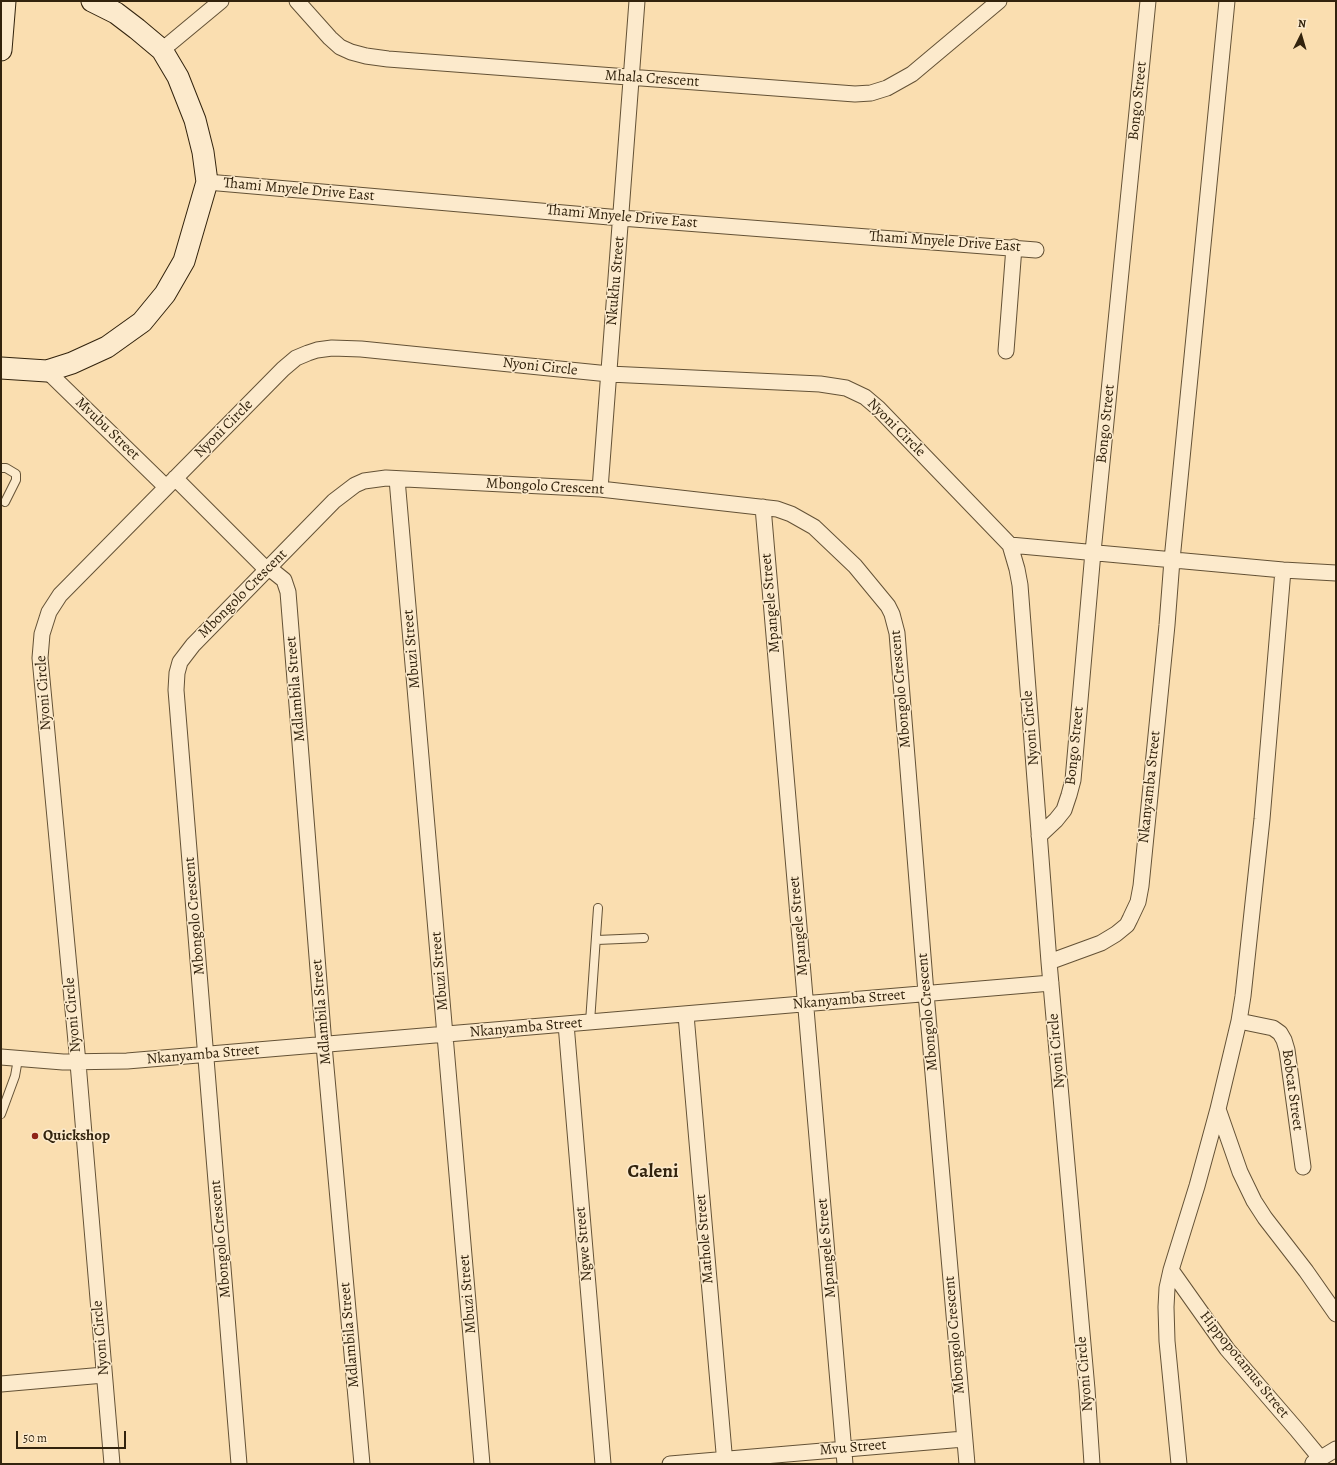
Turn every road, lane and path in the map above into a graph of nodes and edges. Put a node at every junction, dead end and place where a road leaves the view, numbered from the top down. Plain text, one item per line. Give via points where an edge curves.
1 (5, 1) edge
2 (92, 1) edge
3 (221, 1) edge
4 (297, 1) edge
5 (637, 1) edge
6 (999, 1) edge
7 (1148, 1) edge
8 (1227, 1) edge
9 (1, 50) edge
10 (162, 50) junction
11 (631, 78) junction
12 (207, 182) junction
13 (621, 218) junction
14 (1014, 247) junction
15 (1036, 250) dead end
16 (1006, 351) dead end
17 (1, 368) edge
18 (47, 371) junction
19 (609, 374) junction
20 (1, 468) edge
21 (397, 479) junction
22 (171, 483) junction
23 (600, 489) junction
24 (5, 502) dead end
25 (763, 507) junction
26 (292, 545) junction
27 (1010, 545) junction
28 (1093, 552) junction
29 (1172, 560) junction
30 (268, 569) junction
31 (1283, 570) junction
32 (1336, 573) edge
33 (284, 580) junction
34 (1039, 836) junction
35 (598, 908) dead end
36 (644, 938) dead end
37 (597, 940) junction
38 (1049, 962) junction
39 (1050, 983) junction
40 (926, 993) junction
41 (806, 1004) junction
42 (686, 1014) junction
43 (1239, 1021) junction
44 (590, 1022) junction
45 (566, 1024) junction
46 (446, 1035) junction
47 (324, 1045) junction
48 (207, 1055) junction
49 (1, 1058) edge
50 (18, 1059) junction
51 (78, 1063) junction
52 (1218, 1109) junction
53 (1, 1114) edge
54 (1303, 1167) dead end
55 (1171, 1270) junction
56 (1336, 1314) edge
57 (104, 1375) junction
58 (1, 1384) edge
59 (964, 1439) junction
60 (844, 1448) junction
61 (1336, 1449) edge
62 (1317, 1461) edge
63 (725, 1462) edge
64 (112, 1464) edge
65 (240, 1464) edge
66 (362, 1464) edge
67 (482, 1464) edge
68 (603, 1464) edge
69 (670, 1464) edge
70 (845, 1464) edge
71 (967, 1464) edge
72 (1092, 1464) edge
73 (1179, 1464) edge

1 - 9 street
2 - 10 street via 116,13
3 - 10 street
4 - 11 street, Mhala Crescent via 340,47 358,54 388,60
5 - 11 street, Nkukhu Street
6 - 11 street, Mhala Crescent via 912,74 887,88 871,93
7 - 28 street, Bongo Street
8 - 29 street, Nkanyamba Street
10 - 12 street via 178,77 195,120
11 - 13 street, Nkukhu Street
12 - 13 street, Thami Mnyele Drive East
12 - 18 street via 184,261 155,307 142,322 107,348
13 - 14 street, Thami Mnyele Drive East
13 - 19 street, Nkukhu Street
14 - 15 street, Thami Mnyele Drive East
14 - 16 street
17 - 18 street
18 - 22 street, Mvubu Street
19 - 22 street, Nyoni Circle via 361,349 317,350 296,358 283,369
19 - 23 street, Nkukhu Street
19 - 27 street, Nyoni Circle via 820,384 856,392 878,408
20 - 24 lane via 16,474 16,480
21 - 23 street, Mbongolo Crescent
21 - 26 street, Mbongolo Crescent via 374,479 355,485 334,501
21 - 46 street, Mbuzi Street
22 - 30 street, Mvubu Street
22 - 51 street, Nyoni Circle via 60,595 49,612 41,640 40,658
23 - 25 street, Mbongolo Crescent
25 - 40 street, Mbongolo Crescent via 785,511 814,527 859,571 892,614 897,641
25 - 41 street, Mpangele Street
26 - 30 street, Mbongolo Crescent
26 - 33 street
27 - 28 street
27 - 34 street, Nyoni Circle via 1020,585
28 - 29 street
28 - 34 street, Bongo Street via 1072,780 1064,810
29 - 31 street
29 - 38 street, Nkanyamba Street via 1138,902 1130,920 1116,934 1101,943
30 - 33 street
30 - 48 street, Mbongolo Crescent via 193,645 180,662 177,673
31 - 32 street
31 - 43 street via 1256,882
33 - 47 street, Mdlambila Street via 288,599
34 - 38 street, Nyoni Circle
35 - 37 lane
36 - 37 lane
37 - 44 lane
38 - 39 street, Nyoni Circle
39 - 40 street, Nkanyamba Street
39 - 72 street, Nyoni Circle
40 - 41 street, Nkanyamba Street
40 - 59 street, Mbongolo Crescent
41 - 42 street, Nkanyamba Street
41 - 60 street, Mpangele Street
42 - 44 street, Nkanyamba Street
42 - 63 street, Mathole Street
43 - 52 street
43 - 54 street, Bobcat Street via 1273,1028 1284,1040
44 - 45 street, Nkanyamba Street
45 - 46 street, Nkanyamba Street
45 - 68 street, Ngwe Street
46 - 47 street, Nkanyamba Street
46 - 67 street, Mbuzi Street
47 - 48 street, Nkanyamba Street
47 - 66 street, Mdlambila Street
48 - 51 street, Nkanyamba Street via 127,1062
48 - 65 street, Mbongolo Crescent
49 - 50 street, Nkanyamba Street
50 - 51 street, Nkanyamba Street
50 - 53 lane via 13,1082
51 - 57 street, Nyoni Circle
52 - 55 street
52 - 56 street via 1240,1172 1254,1201
55 - 62 street, Hippopotamus Street via 1227,1349 1301,1434
55 - 73 street via 1166,1307 1166,1341
57 - 58 street
57 - 64 street, Nyoni Circle
59 - 60 street, Mvu Street
59 - 71 street, Mbongolo Crescent
60 - 63 street, Mvu Street
60 - 70 street, Mpangele Street
61 - 62 street
63 - 69 street, Mvu Street

